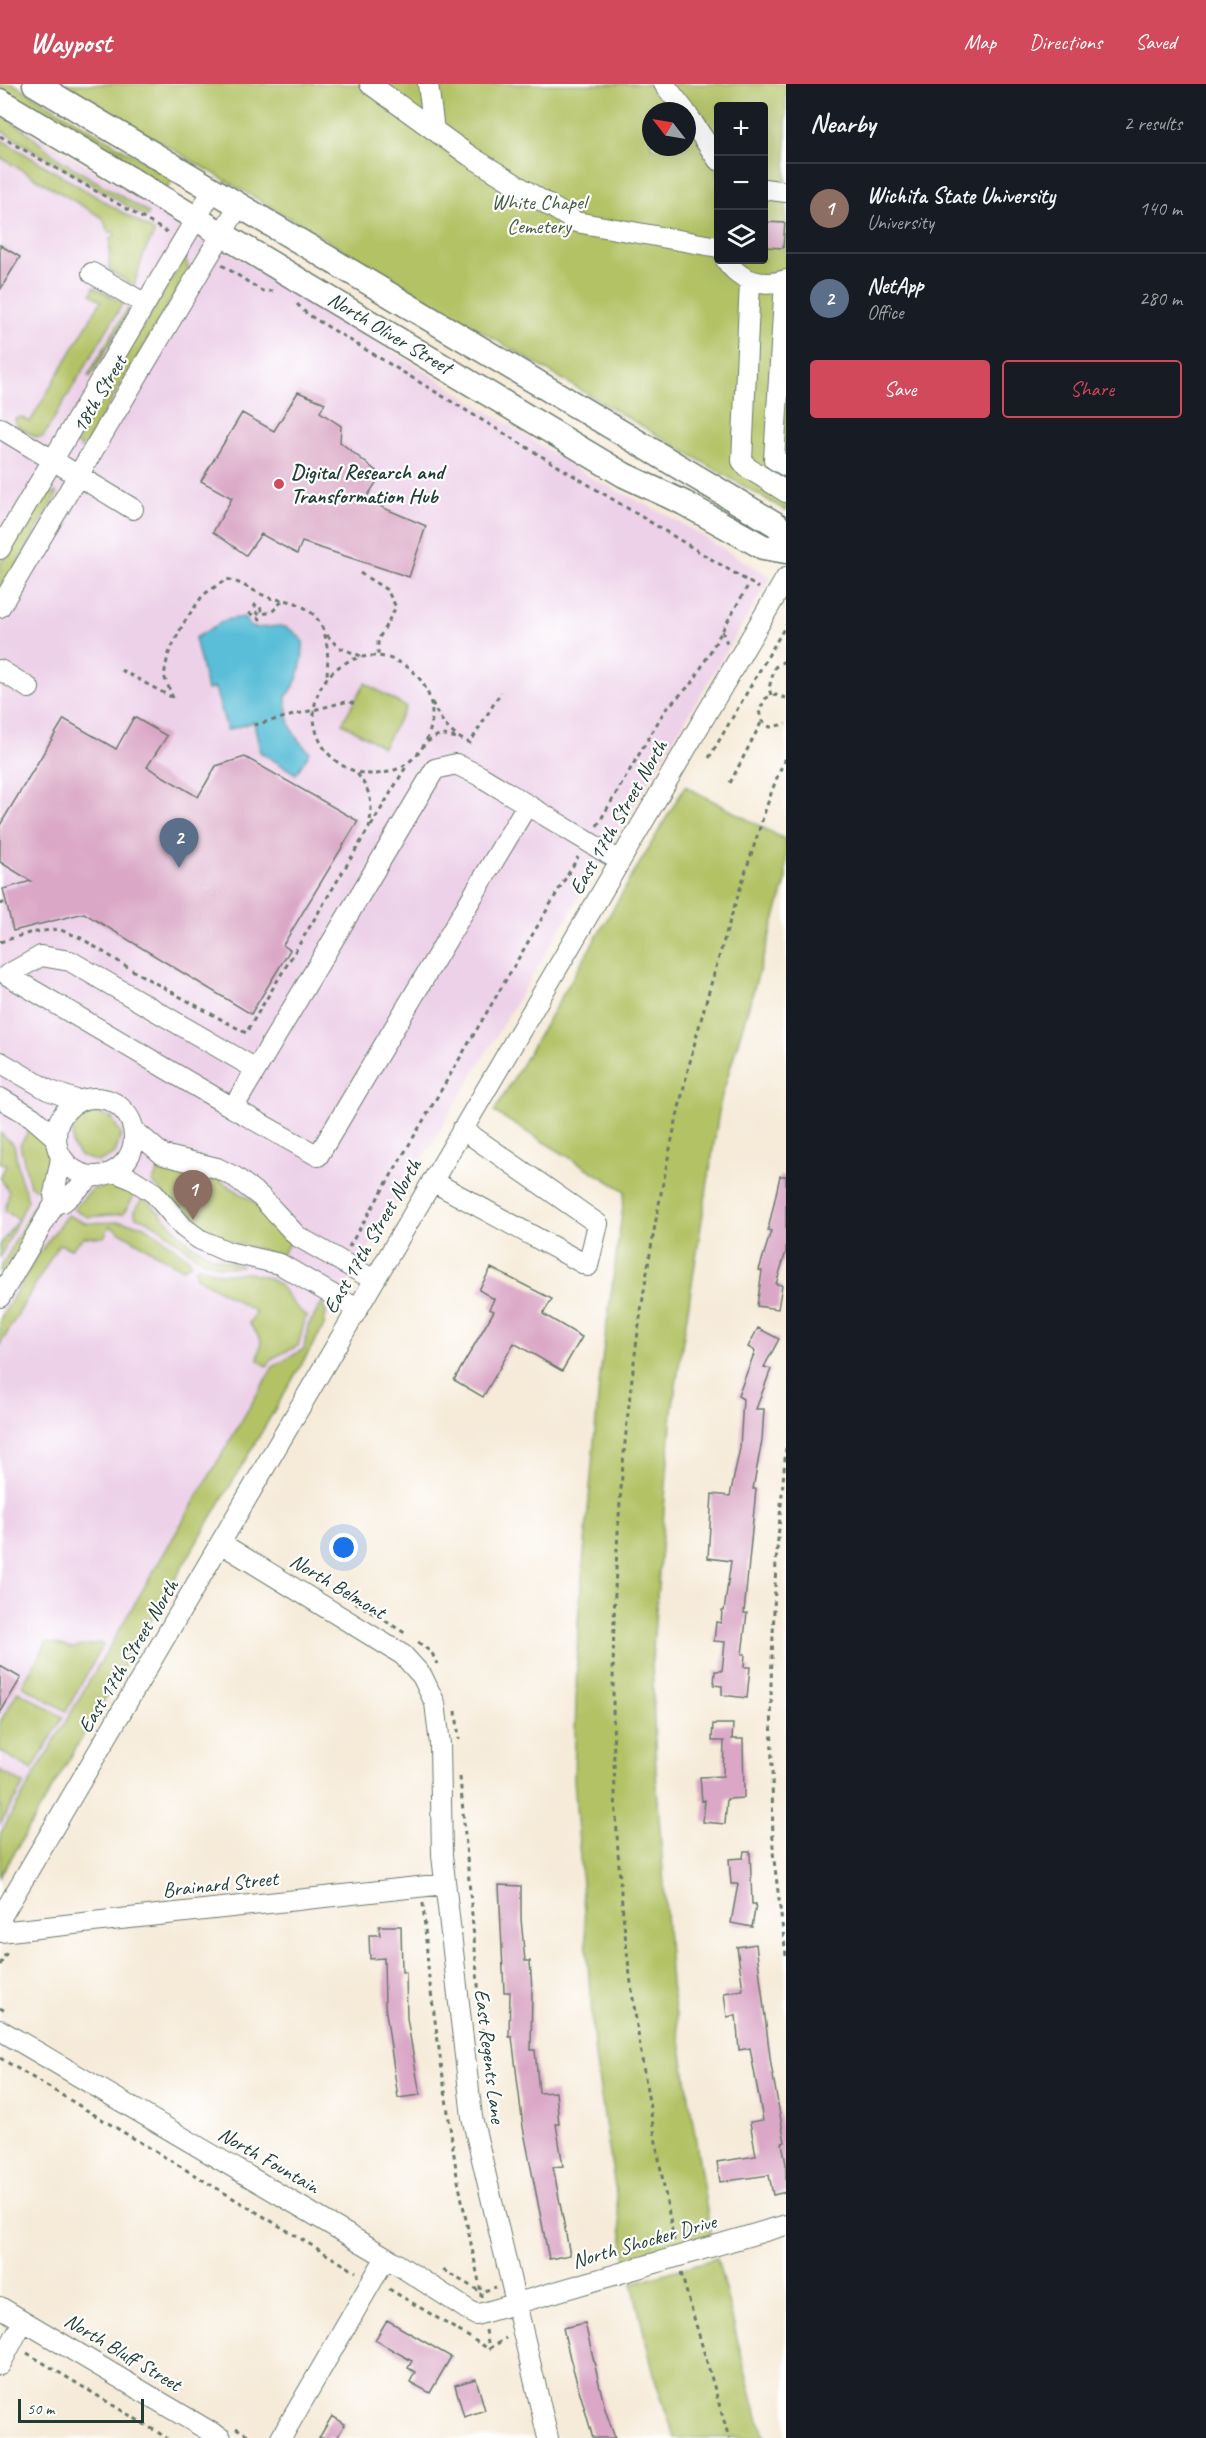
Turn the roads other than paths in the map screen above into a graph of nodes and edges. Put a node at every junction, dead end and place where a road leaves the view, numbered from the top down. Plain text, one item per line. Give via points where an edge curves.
1 (35, 84) edge
2 (370, 84) edge
3 (428, 84) edge
4 (664, 84) edge
5 (0, 101) edge
6 (678, 102) edge
7 (696, 127) edge
8 (434, 130) junction
9 (715, 156) edge
10 (213, 190) junction
11 (768, 190) edge
12 (786, 192) edge
13 (239, 205) junction
14 (196, 218) junction
15 (222, 234) junction
16 (714, 246) edge
17 (729, 264) edge
18 (92, 273) dead end
19 (750, 281) junction
20 (786, 281) edge
21 (145, 304) junction
22 (0, 428) edge
23 (52, 460) junction
24 (780, 463) edge
25 (748, 468) junction
26 (78, 476) junction
27 (786, 492) edge
28 (133, 509) dead end
29 (786, 536) edge
30 (0, 549) edge
31 (786, 551) edge
32 (786, 578) edge
33 (0, 607) edge
34 (0, 670) edge
35 (28, 688) dead end
36 (527, 805) junction
37 (620, 861) junction
38 (0, 1062) edge
39 (256, 1069) junction
40 (0, 1098) edge
41 (79, 1101) junction
42 (233, 1108) junction
43 (462, 1130) junction
44 (135, 1131) junction
45 (56, 1138) junction
46 (61, 1158) junction
47 (115, 1172) junction
48 (91, 1177) junction
49 (432, 1181) junction
50 (55, 1203) junction
51 (374, 1280) junction
52 (0, 1297) edge
53 (357, 1310) junction
54 (222, 1544) junction
55 (422, 1676) joint
56 (445, 1884) junction
57 (0, 1919) edge
58 (0, 1932) edge
59 (0, 2030) edge
60 (786, 2225) edge
61 (386, 2257) junction
62 (516, 2304) junction
63 (0, 2307) edge
64 (23, 2321) junction
65 (0, 2365) edge
66 (221, 2438) edge
67 (281, 2438) edge
68 (548, 2438) edge

1 - 10 main road, North Oliver Street
2 - 8 street
3 - 8 street
4 - 6 street
5 - 14 main road, North Oliver Street
7 - 9 street
8 - 16 street via 576,222
10 - 13 main road, North Oliver Street
10 - 14 street, 18th Street
11 - 12 street
13 - 15 street, 18th Street
13 - 29 main road, North Oliver Street via 777,525
14 - 15 main road, North Oliver Street
14 - 21 street, 18th Street
15 - 26 street, 18th Street
15 - 31 main road, North Oliver Street via 624,475 763,547
17 - 19 street
18 - 21 street
19 - 20 street
19 - 25 street via 741,450 742,461
20 - 24 street
21 - 23 street, 18th Street
22 - 23 street
23 - 26 street
23 - 30 street, 18th Street
24 - 25 street
25 - 27 street
26 - 28 street
26 - 33 street, 18th Street
32 - 37 street, East 17th Street North
34 - 35 street
36 - 37 street
36 - 39 street via 456,764 435,769
36 - 42 street via 318,1156
37 - 43 street, East 17th Street North
38 - 41 street via 48,1090
39 - 42 street
39 - 42 street via 70,961 41,956 7,975
40 - 45 street via 32,1117
41 - 44 street via 97,1098 114,1102 128,1115
41 - 45 street via 62,1116
43 - 49 street, East 17th Street North
43 - 49 street via 598,1224 588,1266
44 - 47 street via 133,1150
44 - 51 street via 163,1155 217,1168 235,1177 266,1202 297,1236
45 - 46 street
46 - 48 street via 74,1171
46 - 50 street
47 - 48 street
47 - 53 street via 154,1193 183,1227 199,1239 228,1252 280,1264
48 - 50 street via 63,1202
49 - 51 street, East 17th Street North
50 - 52 street
51 - 53 street, East 17th Street North
53 - 54 street, East 17th Street North
54 - 55 street, North Belmont via 369,1632 403,1655
54 - 57 street, East 17th Street North
55 - 56 street, East Regents Lane via 435,1703 440,1744
56 - 58 street, Brainard Street
56 - 62 street, East Regents Lane via 472,2117
59 - 61 street, North Fountain
60 - 62 street, North Shocker Drive
61 - 62 street, North Fountain via 476,2315
61 - 67 street
62 - 68 street, East Regents Lane
63 - 64 street, North Bluff Street
64 - 65 street
64 - 66 street, North Bluff Street

